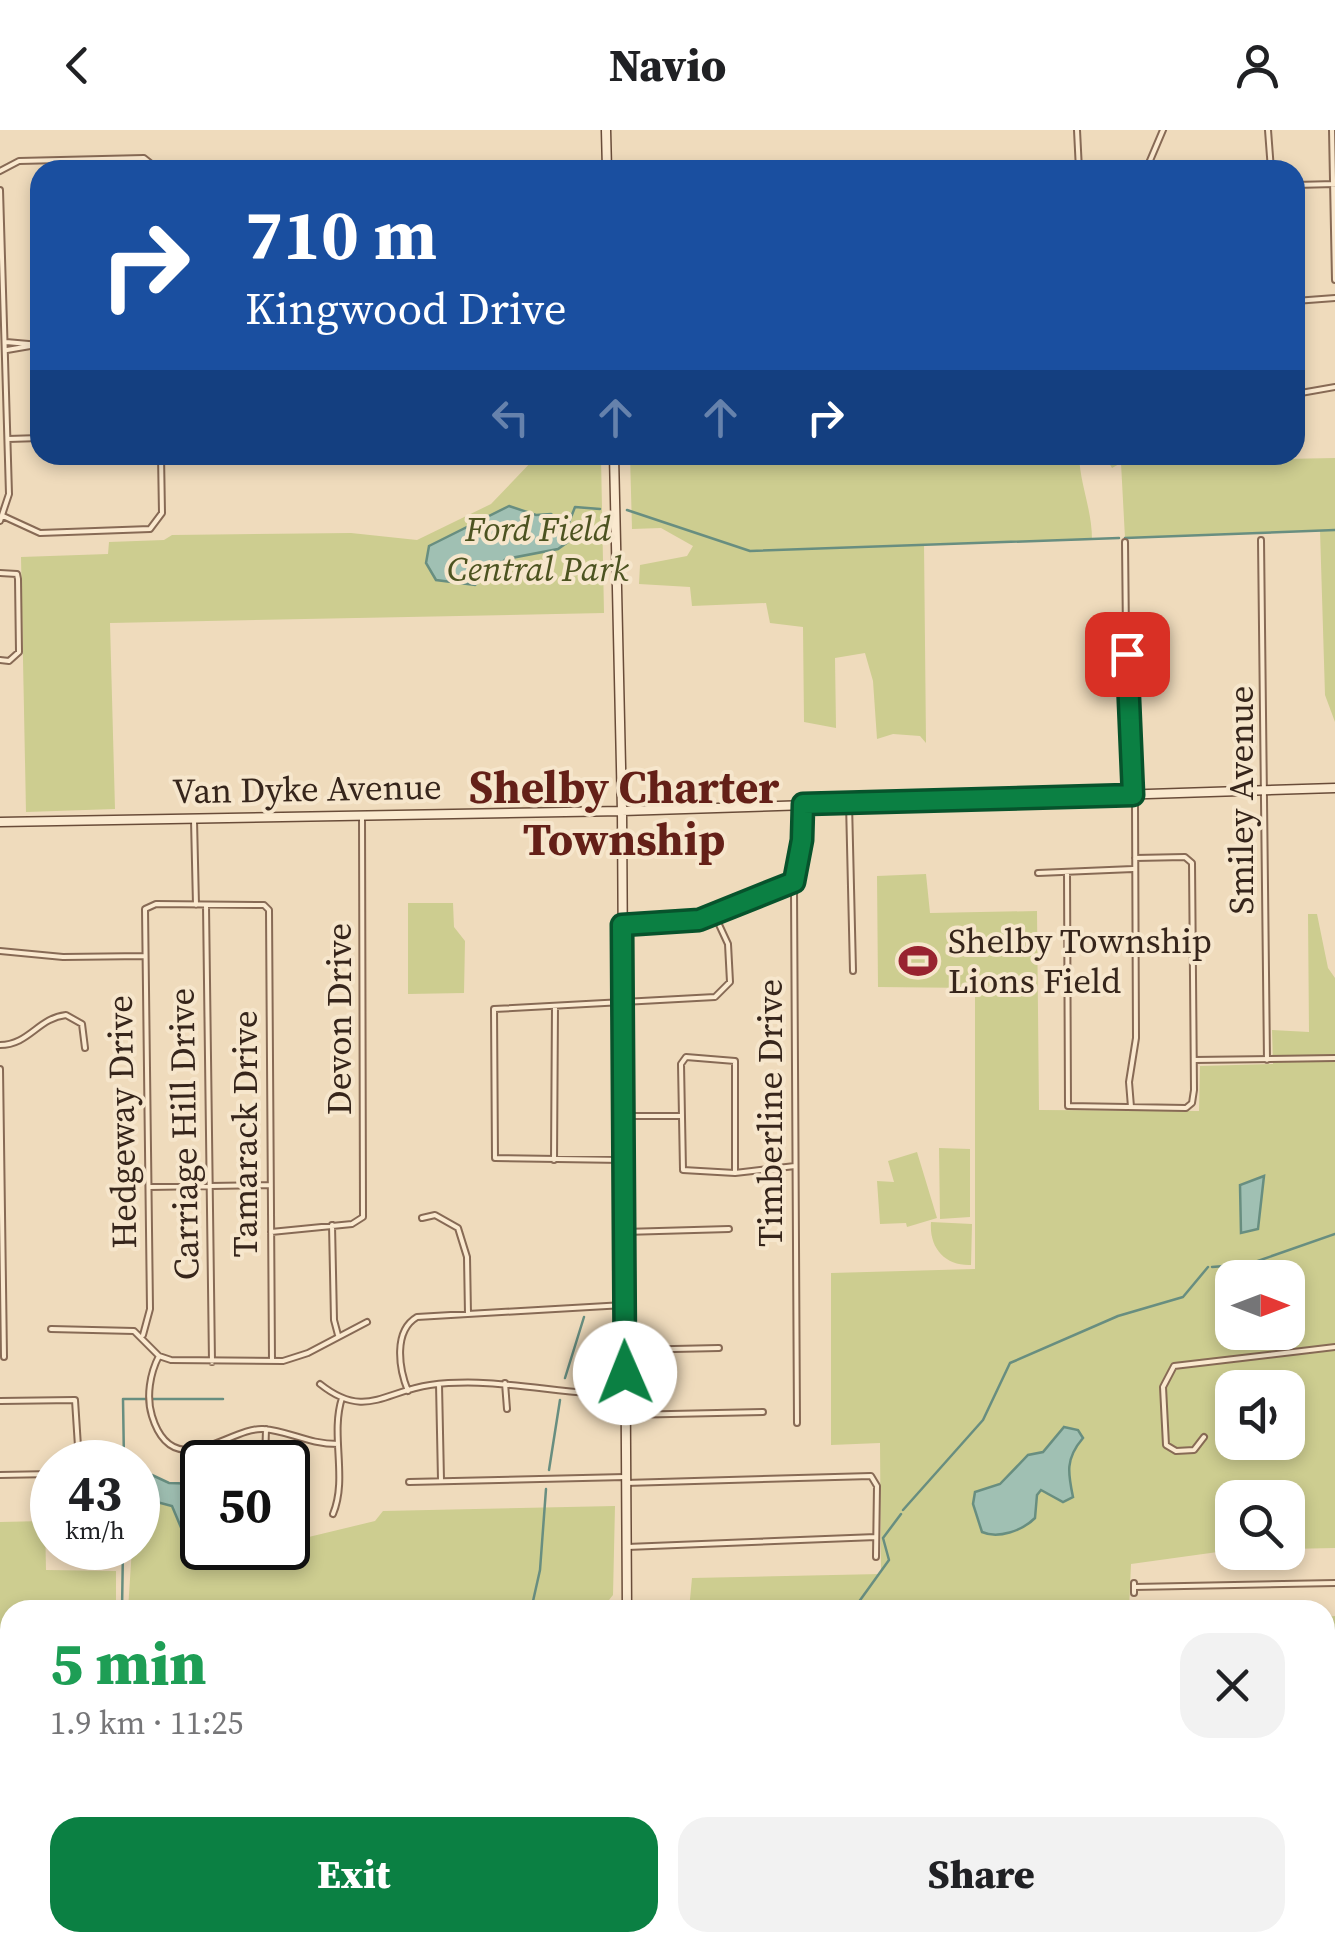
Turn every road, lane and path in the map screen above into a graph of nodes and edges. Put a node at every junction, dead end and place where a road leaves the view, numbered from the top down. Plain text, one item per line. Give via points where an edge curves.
1 (606, 130) edge
2 (1077, 130) edge
3 (1162, 130) edge
4 (1268, 130) edge
5 (1332, 130) edge
6 (56, 160) edge
7 (146, 160) edge
8 (607, 160) edge
9 (1078, 160) edge
10 (1150, 160) edge
11 (1270, 160) edge
12 (30, 161) edge
13 (0, 171) edge
14 (1333, 184) edge
15 (1305, 185) edge
16 (0, 190) edge
17 (1335, 280) edge
18 (1335, 298) edge
19 (1305, 300) edge
20 (2, 311) edge
21 (18, 341) junction
22 (6, 342) junction
23 (30, 343) edge
24 (30, 347) edge
25 (6, 350) junction
26 (18, 350) junction
27 (3, 380) edge
28 (1335, 387) edge
29 (1305, 392) edge
30 (30, 438) edge
31 (8, 439) junction
32 (161, 465) edge
33 (614, 465) edge
34 (2, 519) edge
35 (1261, 540) dead end
36 (1125, 542) dead end
37 (0, 573) edge
38 (0, 660) edge
39 (1335, 788) edge
40 (1266, 790) junction
41 (1133, 795) junction
42 (849, 803) junction
43 (803, 804) junction
44 (622, 811) junction
45 (362, 816) junction
46 (194, 820) junction
47 (0, 822) edge
48 (1135, 858) junction
49 (1135, 869) junction
50 (1067, 872) junction
51 (1038, 873) dead end
52 (794, 882) junction
53 (196, 904) junction
54 (206, 905) junction
55 (714, 916) junction
56 (622, 925) junction
57 (0, 952) edge
58 (145, 956) junction
59 (853, 972) dead end
60 (622, 1003) junction
61 (555, 1006) junction
62 (0, 1045) edge
63 (85, 1048) dead end
64 (1335, 1058) edge
65 (1194, 1060) junction
66 (1267, 1060) junction
67 (0, 1069) edge
68 (1131, 1107) junction
69 (623, 1116) junction
70 (681, 1116) junction
71 (0, 1124) edge
72 (554, 1160) junction
73 (623, 1160) junction
74 (796, 1166) junction
75 (735, 1173) junction
76 (1, 1182) edge
77 (270, 1185) junction
78 (210, 1186) junction
79 (149, 1187) junction
80 (422, 1218) dead end
81 (332, 1225) junction
82 (729, 1229) dead end
83 (271, 1232) junction
84 (624, 1232) junction
85 (624, 1305) junction
86 (468, 1314) junction
87 (367, 1322) dead end
88 (52, 1330) dead end
89 (143, 1335) junction
90 (339, 1336) junction
91 (1335, 1347) edge
92 (719, 1348) dead end
93 (624, 1350) junction
94 (159, 1356) junction
95 (4, 1357) dead end
96 (272, 1361) junction
97 (212, 1362) junction
98 (505, 1383) junction
99 (320, 1384) dead end
100 (439, 1384) junction
101 (408, 1391) junction
102 (625, 1395) junction
103 (342, 1398) junction
104 (0, 1401) edge
105 (508, 1409) dead end
106 (763, 1412) dead end
107 (625, 1415) junction
108 (797, 1423) dead end
109 (266, 1429) junction
110 (1204, 1436) dead end
111 (79, 1440) edge
112 (266, 1440) edge
113 (338, 1444) junction
114 (30, 1474) edge
115 (0, 1475) edge
116 (441, 1480) junction
117 (626, 1480) junction
118 (409, 1482) dead end
119 (334, 1514) dead end
120 (876, 1537) junction
121 (626, 1547) junction
122 (876, 1557) dead end
123 (1335, 1583) edge
124 (1134, 1588) dead end
125 (627, 1600) edge

1 - 8 main road
2 - 9 street
3 - 10 street
4 - 11 street
5 - 14 street
6 - 7 street
12 - 13 street
14 - 15 street
14 - 17 street
16 - 20 street
18 - 19 street
20 - 22 street
21 - 22 street
21 - 23 street
21 - 26 street
22 - 25 street
24 - 26 street
25 - 26 street
25 - 27 street
27 - 31 street
28 - 29 street
30 - 31 street
31 - 34 street via 9,498
32 - 34 street via 162,510 158,522 143,530 40,534
33 - 44 main road
35 - 40 street, Smiley Avenue
36 - 41 street
37 - 38 street via 16,574 19,640 19,656
39 - 40 main road, Van Dyke Avenue
40 - 41 main road, Van Dyke Avenue
40 - 66 street, Smiley Avenue
41 - 42 main road, Van Dyke Avenue
41 - 48 street
42 - 43 main road, Van Dyke Avenue
42 - 59 street
43 - 44 main road, Van Dyke Avenue
43 - 52 street, Timberline Drive
44 - 45 main road, Van Dyke Avenue
44 - 56 main road
45 - 46 main road, Van Dyke Avenue
45 - 81 street, Devon Drive via 362,1221
46 - 47 main road, Van Dyke Avenue
46 - 53 street
48 - 49 street
48 - 65 street via 1190,860
49 - 50 street
49 - 68 street
50 - 51 street
50 - 68 street via 1070,1107
52 - 55 street
52 - 74 street, Timberline Drive
53 - 54 street
53 - 58 street, Hedgeway Drive via 146,908
54 - 77 street, Tamarack Drive via 267,907
54 - 78 street, Carriage Hill Drive
55 - 56 street
55 - 60 street via 731,957 730,982 722,992 707,999
56 - 60 main road
57 - 58 street
58 - 79 street, Hedgeway Drive
60 - 61 street
60 - 69 main road
61 - 72 street
61 - 72 street via 496,1008 495,1158
62 - 63 street via 20,1043 47,1020 66,1015 82,1024
64 - 66 street
65 - 66 street
65 - 68 street via 1190,1106
67 - 71 street
69 - 70 street
69 - 73 main road
70 - 75 street via 683,1170
70 - 75 street via 684,1058 734,1059
71 - 76 street
72 - 73 street
73 - 84 main road
74 - 75 street
74 - 108 street, Timberline Drive
76 - 95 street
77 - 78 street
77 - 83 street, Tamarack Drive
78 - 79 street
78 - 97 street, Carriage Hill Drive
79 - 89 street, Hedgeway Drive via 150,1309
80 - 86 street via 448,1220 464,1241
81 - 83 street
81 - 90 street
82 - 84 street
83 - 96 street, Tamarack Drive
84 - 85 main road
85 - 86 street
85 - 93 main road
86 - 101 street via 412,1319 403,1329
87 - 90 street
88 - 89 street
89 - 94 street
90 - 96 street via 302,1356
91 - 110 street via 1174,1366 1163,1387 1166,1445 1194,1450
92 - 93 street
93 - 102 main road
94 - 97 street
94 - 109 street via 150,1408 174,1444 207,1449 247,1430
96 - 97 street
98 - 100 street
98 - 102 street
98 - 105 street
99 - 103 street
100 - 101 street
100 - 116 street
101 - 103 street via 376,1402
102 - 107 main road
103 - 113 street
104 - 111 street via 75,1400
106 - 107 street
107 - 117 main road
109 - 112 street
109 - 113 street via 309,1444
113 - 119 street
114 - 115 street
116 - 117 street
116 - 118 street
117 - 120 street via 871,1476 877,1486
117 - 121 main road
120 - 121 street
120 - 122 street
121 - 125 main road
123 - 124 street

